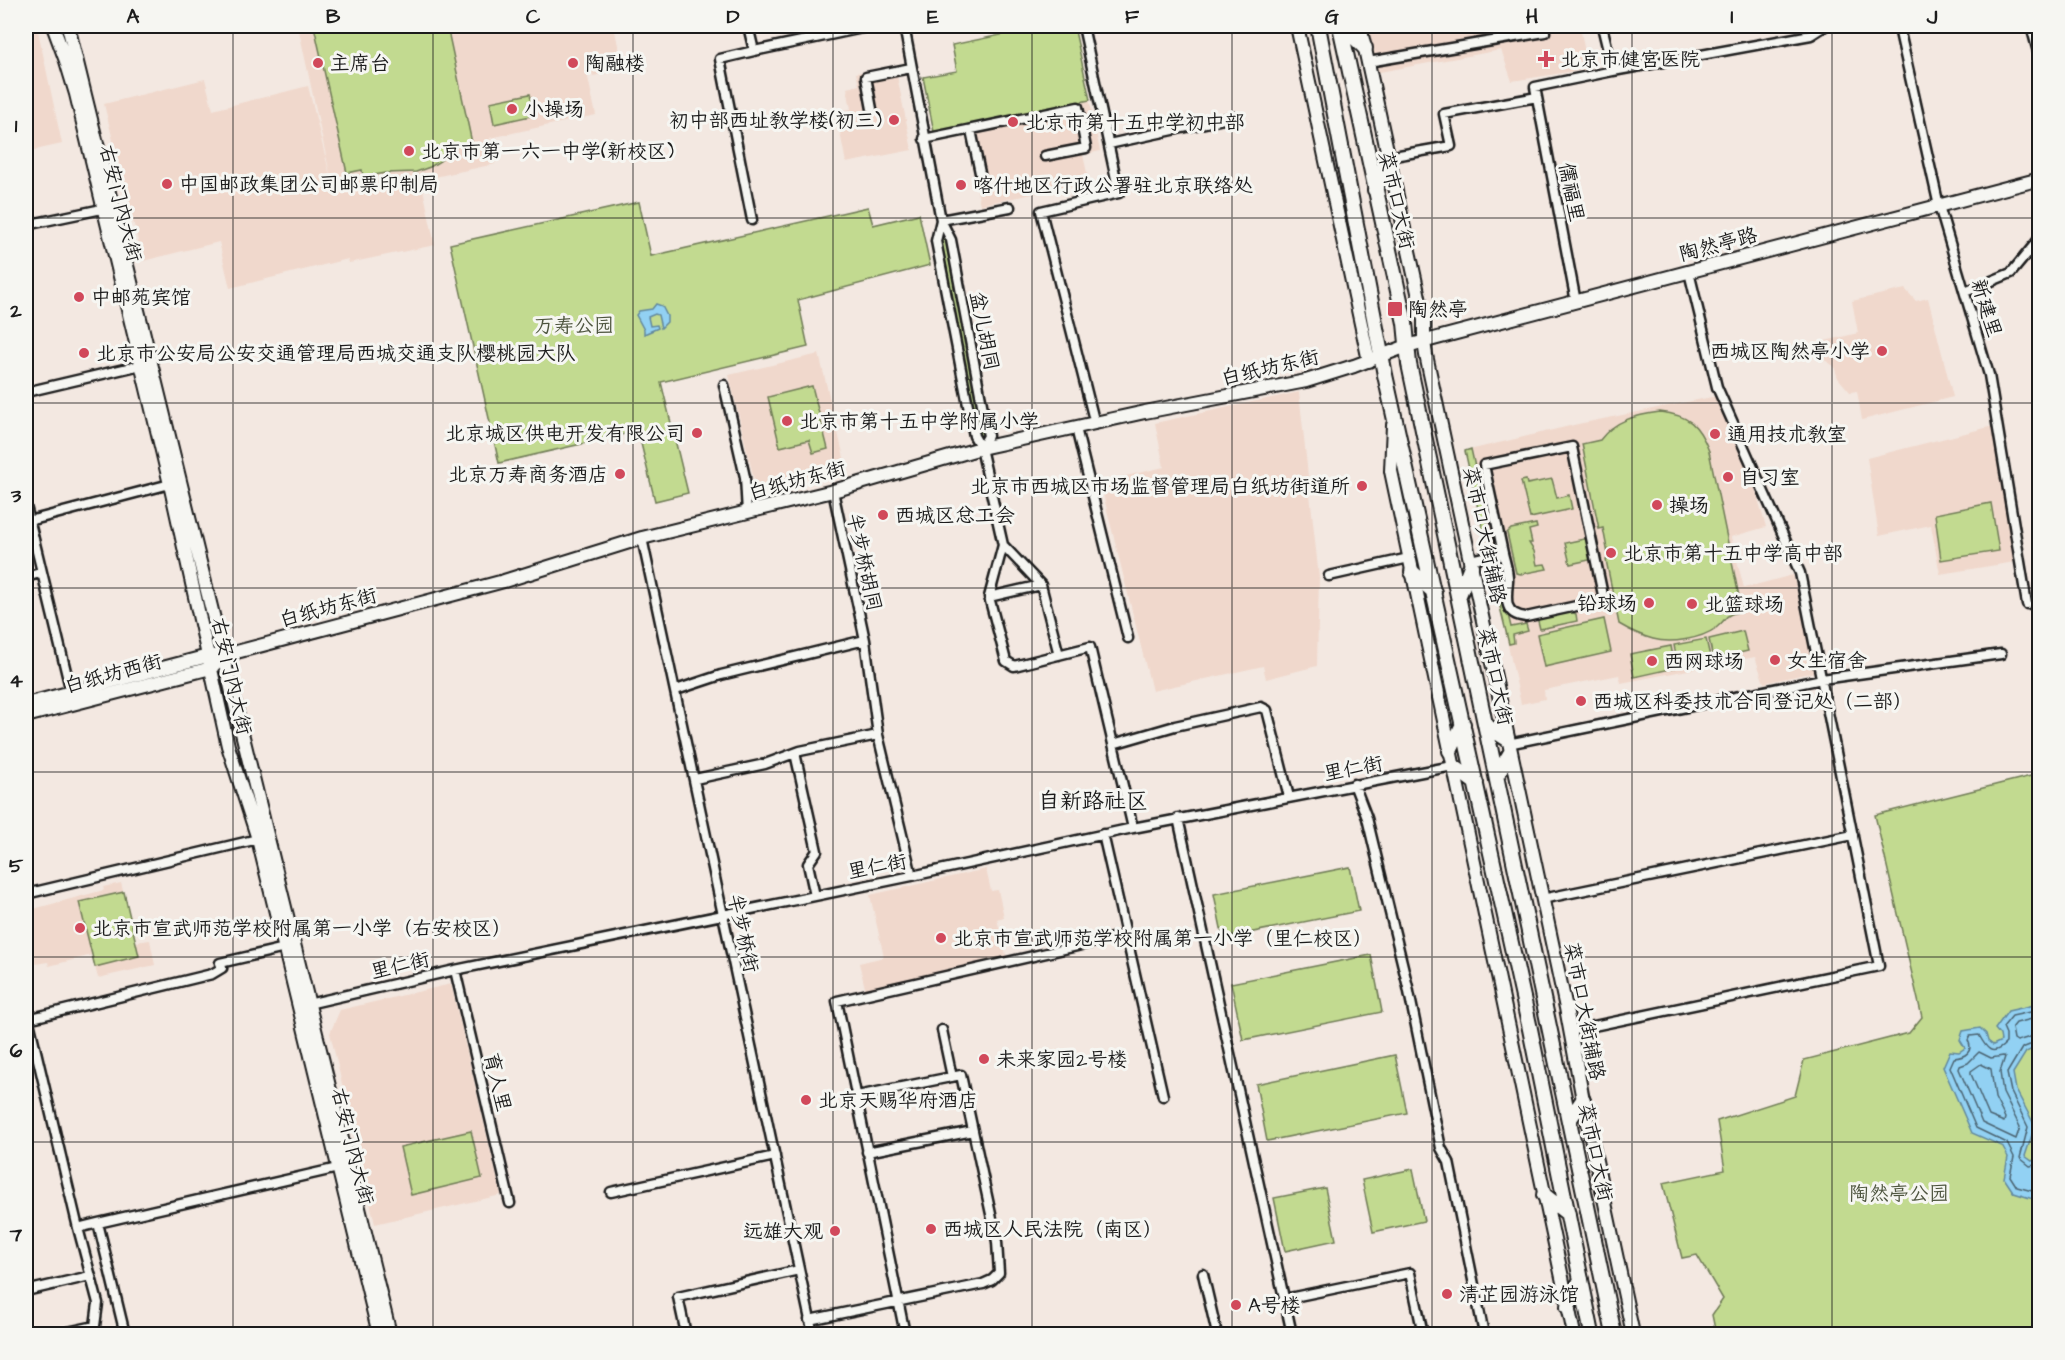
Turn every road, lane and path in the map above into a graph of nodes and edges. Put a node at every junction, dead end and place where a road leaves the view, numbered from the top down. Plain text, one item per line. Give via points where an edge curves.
1 (53, 26) edge
2 (68, 26) edge
3 (748, 26) edge
4 (872, 26) edge
5 (904, 26) edge
6 (1083, 26) edge
7 (1297, 26) edge
8 (1318, 26) edge
9 (1342, 26) edge
10 (1360, 26) edge
11 (1602, 26) edge
12 (1825, 26) edge
13 (1896, 26) edge
14 (2031, 26) edge
15 (1545, 32) dead end
16 (753, 51) junction
17 (1366, 55) junction
18 (2040, 59) edge
19 (911, 68) junction
20 (1613, 71) junction
21 (1537, 97) junction
22 (872, 109) dead end
23 (1233, 117) dead end
24 (971, 130) junction
25 (924, 139) junction
26 (1109, 144) junction
27 (1045, 156) dead end
28 (1388, 157) junction
29 (980, 173) dead end
30 (2040, 179) edge
31 (1375, 190) junction
32 (1939, 206) junction
33 (1010, 207) dead end
34 (107, 208) junction
35 (752, 220) dead end
36 (940, 220) junction
37 (26, 225) edge
38 (2040, 238) edge
39 (1689, 272) junction
40 (1965, 292) junction
41 (1576, 302) junction
42 (1424, 342) junction
43 (1407, 346) junction
44 (1375, 358) junction
45 (146, 364) junction
46 (724, 385) dead end
47 (26, 392) edge
48 (1393, 415) junction
49 (1095, 424) junction
50 (1076, 428) junction
51 (981, 448) junction
52 (170, 484) junction
53 (833, 491) junction
54 (26, 506) edge
55 (747, 513) junction
56 (29, 521) junction
57 (642, 538) junction
58 (1003, 545) junction
59 (1503, 553) junction
60 (1471, 563) junction
61 (1411, 565) junction
62 (40, 573) junction
63 (1329, 576) dead end
64 (26, 577) edge
65 (1041, 585) junction
66 (1434, 592) junction
67 (1459, 595) junction
68 (989, 597) junction
69 (2027, 604) dead end
70 (1128, 638) dead end
71 (865, 640) junction
72 (2001, 654) dead end
73 (225, 655) junction
74 (1059, 655) junction
75 (209, 662) junction
76 (1822, 679) junction
77 (676, 690) junction
78 (71, 692) junction
79 (26, 704) edge
80 (26, 716) edge
81 (1463, 724) junction
82 (1487, 726) junction
83 (878, 735) junction
84 (1113, 744) junction
85 (1509, 746) junction
86 (1450, 751) junction
87 (795, 753) junction
88 (1453, 766) junction
89 (1497, 775) junction
90 (695, 779) junction
91 (1476, 783) junction
92 (1354, 784) junction
93 (1289, 797) junction
94 (1178, 818) junction
95 (1133, 828) junction
96 (1103, 834) junction
97 (1853, 835) junction
98 (258, 839) junction
99 (912, 876) junction
100 (26, 894) edge
101 (815, 896) junction
102 (1542, 899) junction
103 (723, 914) junction
104 (1125, 936) junction
105 (285, 948) junction
106 (455, 970) junction
107 (308, 1004) junction
108 (26, 1010) edge
109 (28, 1019) junction
110 (942, 1030) dead end
111 (1570, 1031) junction
112 (952, 1077) junction
113 (857, 1096) junction
114 (1163, 1096) dead end
115 (1583, 1100) junction
116 (1569, 1120) junction
117 (973, 1131) junction
118 (867, 1152) junction
119 (775, 1156) junction
120 (338, 1168) junction
121 (611, 1192) dead end
122 (1544, 1195) junction
123 (510, 1203) dead end
124 (1568, 1214) junction
125 (98, 1223) junction
126 (78, 1228) junction
127 (799, 1270) junction
128 (1203, 1274) dead end
129 (90, 1276) junction
130 (1581, 1279) junction
131 (26, 1291) edge
132 (1284, 1299) junction
133 (897, 1301) junction
134 (1568, 1307) junction
135 (809, 1320) junction
136 (58, 1335) edge
137 (125, 1335) edge
138 (379, 1335) edge
139 (390, 1335) edge
140 (686, 1335) edge
141 (813, 1335) edge
142 (905, 1335) edge
143 (1217, 1335) edge
144 (1292, 1335) edge
145 (1423, 1335) edge
146 (1484, 1335) edge
147 (1574, 1335) edge
148 (1592, 1335) edge
149 (1614, 1335) edge
150 (1633, 1335) edge

1 - 34 street, 右安门内大街
2 - 34 street, 右安门内大街
3 - 16 street
4 - 16 street
5 - 19 street, 盆儿胡同
6 - 26 street
7 - 44 street
8 - 44 main road, 菜市口大街
9 - 17 main road
9 - 31 main road, 菜市口大街
10 - 17 street, 菜市口大街辅路
11 - 20 street
12 - 20 street via 1811,35
13 - 32 street, 新建里
14 - 18 street
15 - 17 street
16 - 35 street via 720,59
17 - 28 street, 菜市口大街辅路
19 - 22 street via 866,77
19 - 25 street, 盆儿胡同
20 - 21 street, 儒福里 via 1535,87
21 - 28 street via 1444,114 1451,146
21 - 41 street, 儒福里
23 - 26 street
24 - 25 street
24 - 27 street via 1078,107 1086,147
24 - 29 street
25 - 36 street, 盆儿胡同
26 - 49 street via 1119,193 1041,211
28 - 31 main road
28 - 42 street, 菜市口大街辅路 via 1424,320
30 - 32 street, 陶然亭路
31 - 43 main road, 菜市口大街
32 - 39 street, 陶然亭路
32 - 40 street, 新建里
33 - 36 street
34 - 37 street
34 - 45 street, 右安门内大街
36 - 51 street, 盆儿胡同 via 936,241 974,436
36 - 51 street, 盆儿胡同 via 951,240 988,436
38 - 40 street via 2011,273
39 - 41 street, 陶然亭路
39 - 76 street via 1718,387 1800,573
40 - 69 street, 新建里 via 1989,375
41 - 42 street, 陶然亭路
42 - 43 street, 陶然亭路
42 - 60 street, 菜市口大街辅路
43 - 44 street, 白纸坊东街
43 - 67 main road, 菜市口大街
44 - 48 main road, 菜市口大街
44 - 49 street, 白纸坊东街 via 1306,381
45 - 47 street
45 - 52 street, 右安门内大街
45 - 73 street, 右安门内大街
46 - 55 street via 745,477
48 - 61 street via 1391,471
48 - 66 main road, 菜市口大街
49 - 50 street, 白纸坊东街
50 - 51 street, 白纸坊东街
50 - 70 street
51 - 53 street, 白纸坊东街
51 - 58 street, 盆儿胡同
52 - 56 street
52 - 75 street, 右安门内大街
53 - 55 street, 白纸坊东街
53 - 71 street, 半步桥胡同
54 - 56 street
55 - 57 street, 白纸坊东街
56 - 62 street
57 - 73 street, 白纸坊东街 via 504,580
57 - 77 street, 半步桥街
58 - 65 street
58 - 68 street
59 - 59 street via 1484,465 1572,447 1604,600 1517,616 1511,612 1506,596 1508,580
59 - 60 street
60 - 67 main road
60 - 85 street, 菜市口大街辅路
61 - 63 street
61 - 66 main road
61 - 86 street
62 - 64 street
62 - 78 street
65 - 68 street
65 - 74 street
66 - 81 main road, 菜市口大街
67 - 82 main road, 菜市口大街
68 - 74 street via 1009,664
71 - 77 street
71 - 83 street, 半步桥胡同
72 - 76 street
73 - 75 street
73 - 107 street, 右安门内大街
74 - 84 street via 1090,647
75 - 78 street, 白纸坊西街
75 - 80 street, 白纸坊西街
75 - 98 street, 右安门内大街 via 228,746
76 - 85 street
76 - 97 street
77 - 90 street, 半步桥街
78 - 79 street, 白纸坊西街
81 - 86 main road
81 - 91 main road, 菜市口大街
82 - 85 main road
82 - 89 main road, 菜市口大街
83 - 87 street
83 - 99 street, 半步桥胡同
84 - 93 street via 1261,707 1267,710
84 - 95 street
85 - 89 main road
85 - 102 street, 菜市口大街辅路
86 - 88 street
87 - 90 street via 765,764
87 - 101 street via 817,851 808,864
88 - 91 main road
88 - 92 street, 里仁街
88 - 122 street
89 - 116 main road, 菜市口大街
90 - 103 street, 半步桥街
91 - 124 main road, 菜市口大街
92 - 93 street, 里仁街
92 - 146 street via 1408,987
93 - 94 street, 里仁街
94 - 95 street, 里仁街
94 - 132 street
95 - 96 street, 里仁街
96 - 99 street, 里仁街
96 - 104 street
97 - 102 street
97 - 111 street via 1879,966
98 - 100 street
98 - 105 street, 右安门内大街
99 - 101 street, 里仁街
101 - 103 street, 里仁街
102 - 111 street, 菜市口大街辅路
103 - 106 street, 里仁街
103 - 119 street, 半步桥街
104 - 113 street via 837,1001
104 - 114 street
105 - 109 street via 220,963 222,969 212,974
105 - 120 street, 右安门内大街
106 - 107 street, 里仁街
106 - 123 street, 育人里
107 - 139 street, 右安门内大街
108 - 109 street
109 - 126 street
110 - 112 street
111 - 115 street, 菜市口大街辅路
112 - 113 street
112 - 117 street via 961,1075
113 - 118 street
115 - 116 main road
115 - 150 street, 菜市口大街辅路
116 - 149 main road, 菜市口大街
117 - 118 street
117 - 133 street via 997,1242 999,1273 983,1284
118 - 133 street
119 - 121 street
119 - 127 street, 半步桥街
120 - 125 street
120 - 138 street, 右安门内大街
122 - 124 main road
122 - 134 street
124 - 130 main road, 菜市口大街
125 - 126 street
125 - 137 street
126 - 129 street
127 - 135 street, 半步桥街
127 - 140 street via 678,1297
128 - 143 street
129 - 131 street
129 - 136 street via 98,1302 95,1326
130 - 134 main road
130 - 148 main road, 菜市口大街
132 - 144 street
132 - 145 street via 1410,1273
133 - 135 street
133 - 142 street
134 - 147 street
135 - 141 street, 半步桥街

